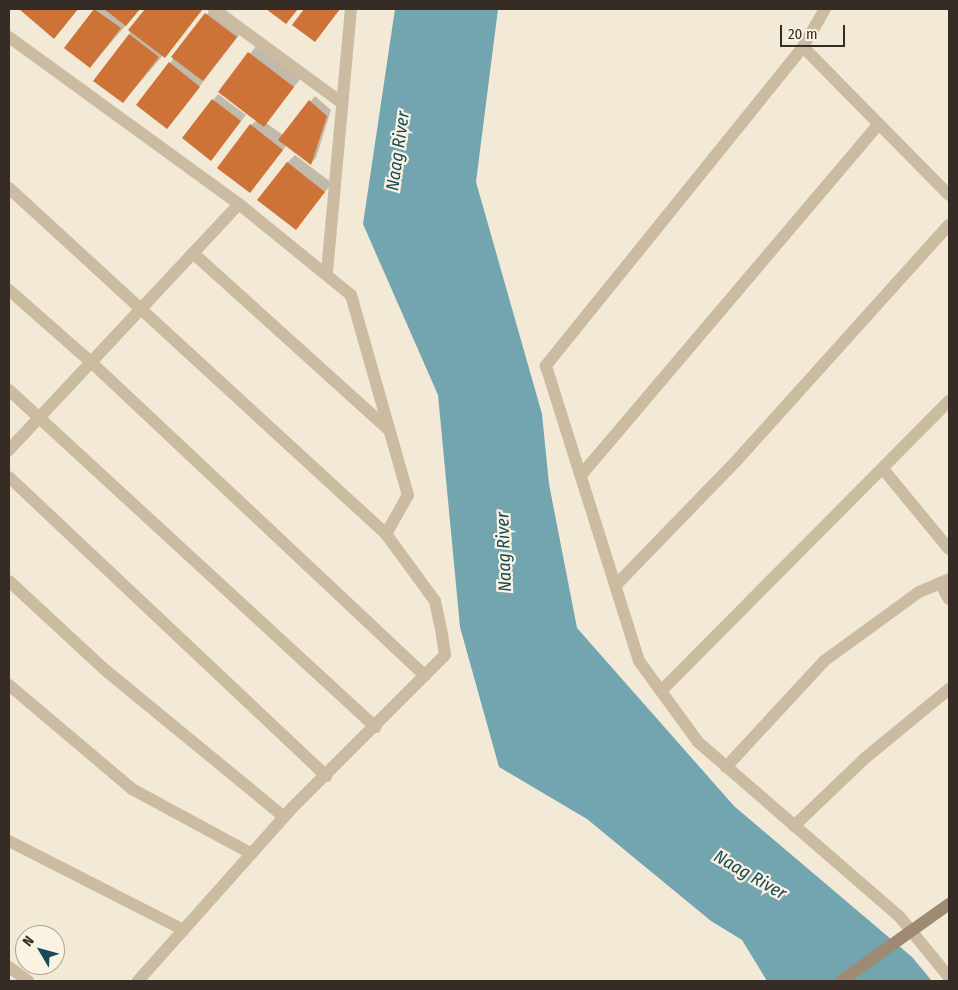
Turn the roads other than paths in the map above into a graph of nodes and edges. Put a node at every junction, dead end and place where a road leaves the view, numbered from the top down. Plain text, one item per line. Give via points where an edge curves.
1 (214, 9) edge
2 (351, 9) edge
3 (825, 9) edge
4 (9, 37) edge
5 (804, 47) junction
6 (342, 103) junction
7 (879, 124) junction
8 (9, 188) edge
9 (949, 195) edge
10 (239, 204) junction
11 (949, 225) edge
12 (193, 253) junction
13 (327, 272) junction
14 (9, 290) edge
15 (143, 307) junction
16 (92, 362) junction
17 (9, 390) edge
18 (949, 401) edge
19 (39, 418) junction
20 (389, 430) junction
21 (9, 450) edge
22 (883, 469) junction
23 (582, 474) junction
24 (9, 477) edge
25 (386, 534) junction
26 (949, 549) edge
27 (9, 580) edge
28 (945, 581) edge
29 (616, 584) junction
30 (949, 599) edge
31 (425, 676) junction
32 (9, 685) edge
33 (949, 689) edge
34 (661, 691) junction
35 (375, 727) junction
36 (726, 767) junction
37 (326, 776) junction
38 (284, 817) junction
39 (794, 826) junction
40 (9, 841) edge
41 (252, 854) junction
42 (949, 904) edge
43 (184, 930) junction
44 (913, 930) junction
45 (9, 967) edge
46 (949, 977) edge
47 (28, 981) edge
48 (138, 981) edge
49 (841, 981) edge

1 - 6 street
2 - 6 street
3 - 5 street
4 - 10 street
5 - 7 street
5 - 23 street via 546,366
6 - 13 street
7 - 9 street
7 - 23 street
8 - 15 street
10 - 12 street
10 - 13 street
11 - 29 street via 738,459
12 - 15 street
12 - 20 street
13 - 20 street via 351,295
14 - 16 street
15 - 16 street
15 - 25 street
16 - 19 street
16 - 31 street
17 - 19 street
18 - 22 street
19 - 21 street
19 - 35 street
20 - 25 street via 408,495
22 - 26 street
22 - 34 street
23 - 29 street
24 - 37 street
25 - 31 street via 435,601 445,655
27 - 38 street via 104,669
28 - 30 street
28 - 36 street via 920,592 824,661
29 - 34 street via 639,661
31 - 35 street
32 - 41 street via 132,789 215,838
33 - 39 street via 864,759
34 - 36 street via 698,742
35 - 37 street
36 - 39 street
37 - 38 street
38 - 41 street
39 - 44 street
40 - 43 street
41 - 43 street
42 - 44 street
43 - 48 street
44 - 46 street
44 - 49 street
45 - 47 street

